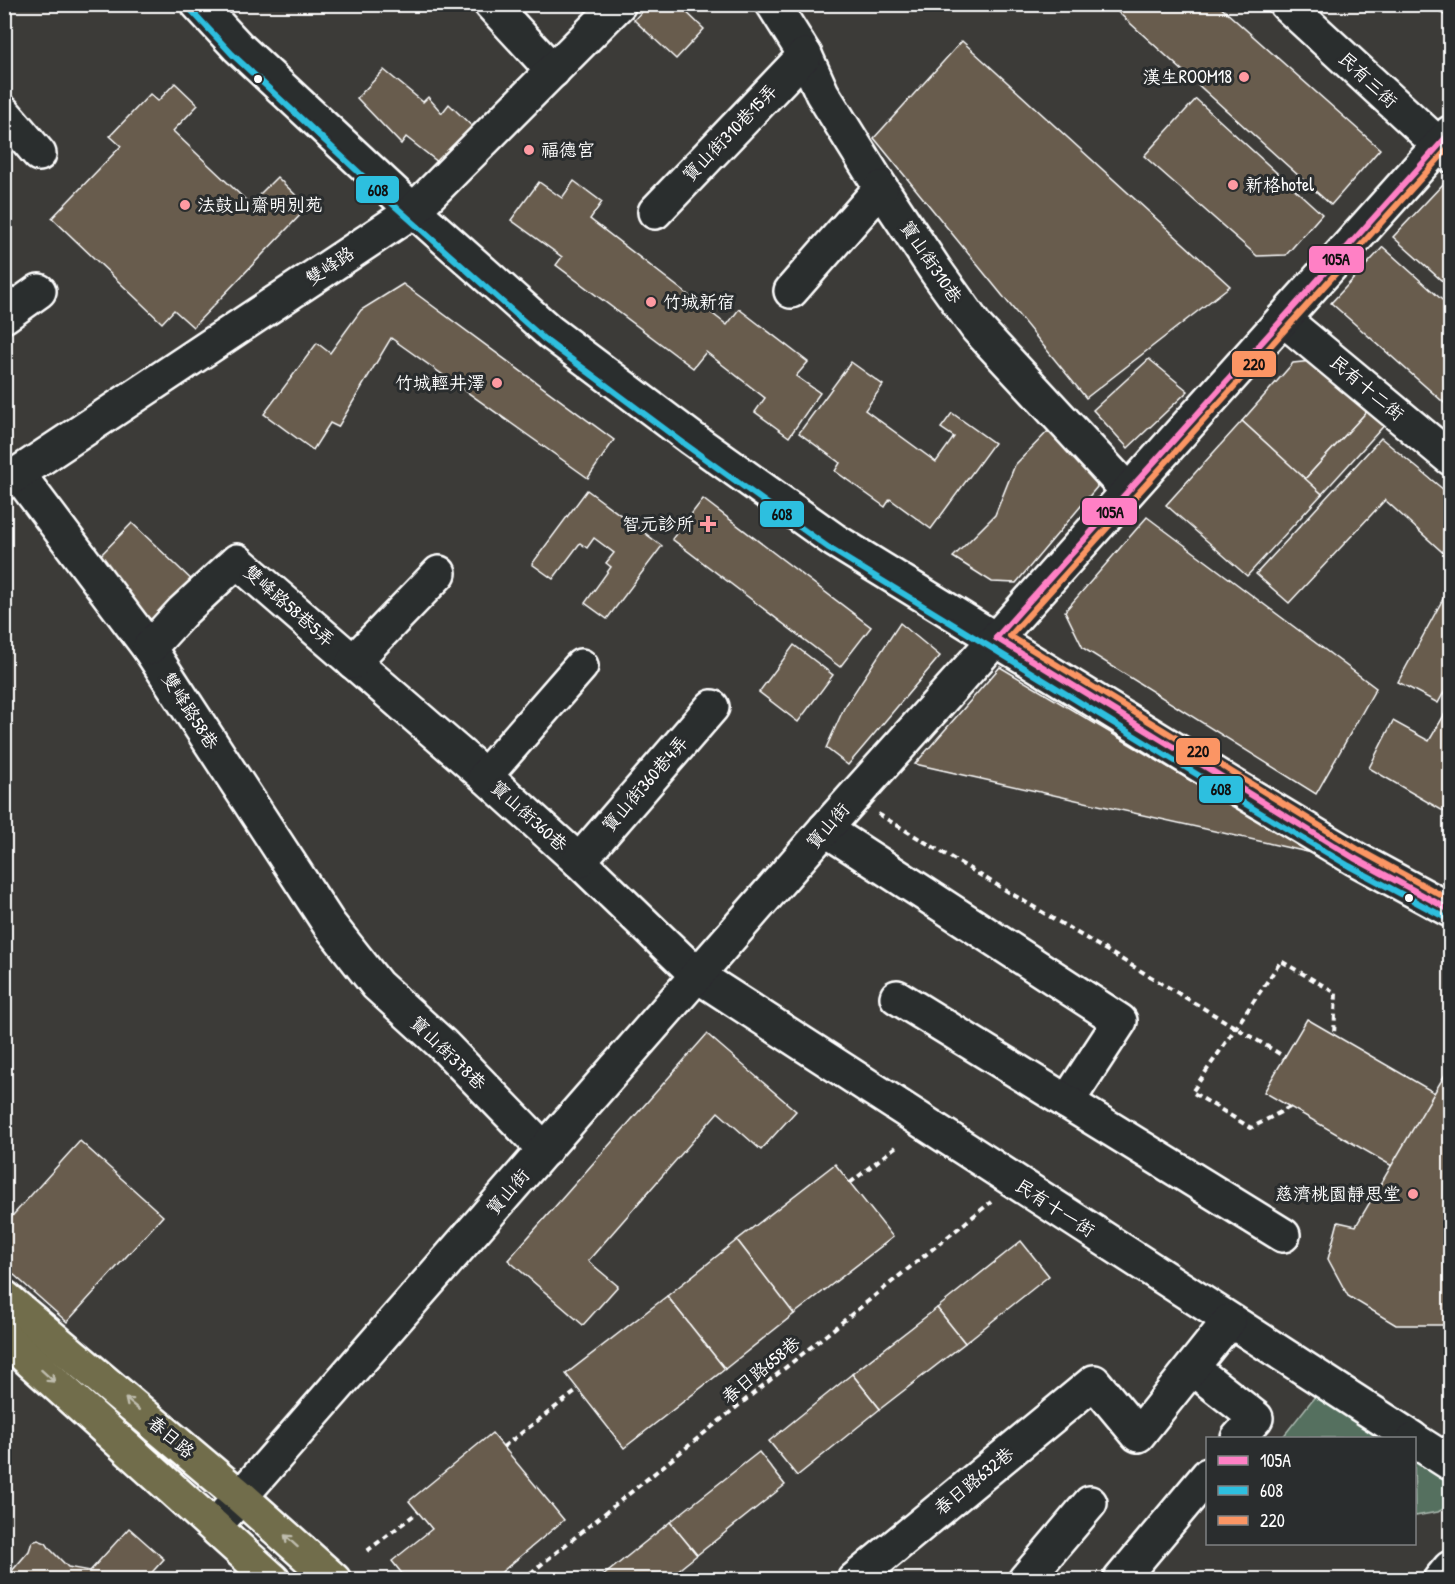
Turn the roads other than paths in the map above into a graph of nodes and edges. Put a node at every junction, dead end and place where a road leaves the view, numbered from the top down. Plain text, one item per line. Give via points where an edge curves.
1 (198, 4) edge
2 (491, 4) edge
3 (619, 4) edge
4 (773, 4) edge
5 (1286, 4) edge
6 (805, 55) junction
7 (553, 71) junction
8 (4, 113) edge
9 (1447, 145) edge
10 (39, 154) dead end
11 (881, 188) junction
12 (413, 211) junction
13 (655, 212) dead end
14 (39, 291) dead end
15 (791, 291) dead end
16 (4, 316) edge
17 (1283, 319) junction
18 (1450, 458) edge
19 (11, 478) edge
20 (1128, 491) junction
21 (439, 573) dead end
22 (996, 638) junction
23 (149, 648) junction
24 (353, 662) junction
25 (581, 666) dead end
26 (712, 707) dead end
27 (485, 776) junction
28 (825, 829) junction
29 (579, 861) junction
30 (1450, 910) edge
31 (353, 955) joint
32 (698, 976) junction
33 (897, 997) dead end
34 (1067, 1102) junction
35 (545, 1150) junction
36 (1283, 1235) dead end
37 (4, 1297) edge
38 (1229, 1321) junction
39 (16, 1343) edge
40 (1192, 1368) junction
41 (1240, 1437) edge
42 (1410, 1437) edge
43 (1416, 1441) edge
44 (1450, 1463) edge
45 (1206, 1477) edge
46 (241, 1497) junction
47 (1090, 1503) dead end
48 (215, 1526) junction
49 (1450, 1568) edge
50 (273, 1580) edge
51 (334, 1580) edge
52 (854, 1580) edge
53 (1025, 1580) edge
54 (1120, 1580) edge
55 (1440, 1580) edge

1 - 12 street via 238,47
2 - 7 street
3 - 7 street, 雙峰路
4 - 6 street, 寶山街310巷
5 - 9 street, 民有三街
6 - 11 street, 寶山街310巷 via 822,93
6 - 13 street, 寶山街310巷15弄
7 - 12 street, 雙峰路
8 - 10 street
9 - 17 street, 寶山街
11 - 15 street
11 - 20 street, 寶山街310巷 via 976,328
12 - 19 street, 雙峰路
12 - 22 street via 550,332 691,438 834,540
14 - 16 street
17 - 18 street, 民有十二街
17 - 20 street, 寶山街
19 - 23 street, 雙峰路58巷
20 - 22 street, 寶山街
21 - 24 street
22 - 28 street, 寶山街
22 - 30 street via 1354,858
23 - 24 street, 雙峰路58巷5弄 via 237,561
23 - 31 street, 雙峰路58巷
24 - 27 street, 寶山街360巷
25 - 27 street
26 - 29 street, 寶山街360巷4弄
27 - 29 street, 寶山街360巷
28 - 32 street, 寶山街
28 - 34 street via 1120,1021
29 - 32 street, 寶山街360巷
31 - 35 street, 寶山街378巷 via 377,985 442,1044
32 - 35 street, 寶山街
32 - 38 street, 民有十一街
33 - 34 street
34 - 36 street
35 - 46 street, 寶山街
37 - 39 main road, 春日路
38 - 40 street
38 - 42 street, 民有十一街
46 -> 39 main road, 春日路
39 -> 48 main road, 春日路
40 - 41 street via 1256,1418
40 - 52 street, 春日路632巷 via 1138,1435 1094,1382
43 - 44 street, 民有十一街
45 - 54 street
46 - 48 street, 寶山街
51 -> 46 main road, 春日路
47 - 53 street
48 - 50 main road, 春日路
49 - 55 street

